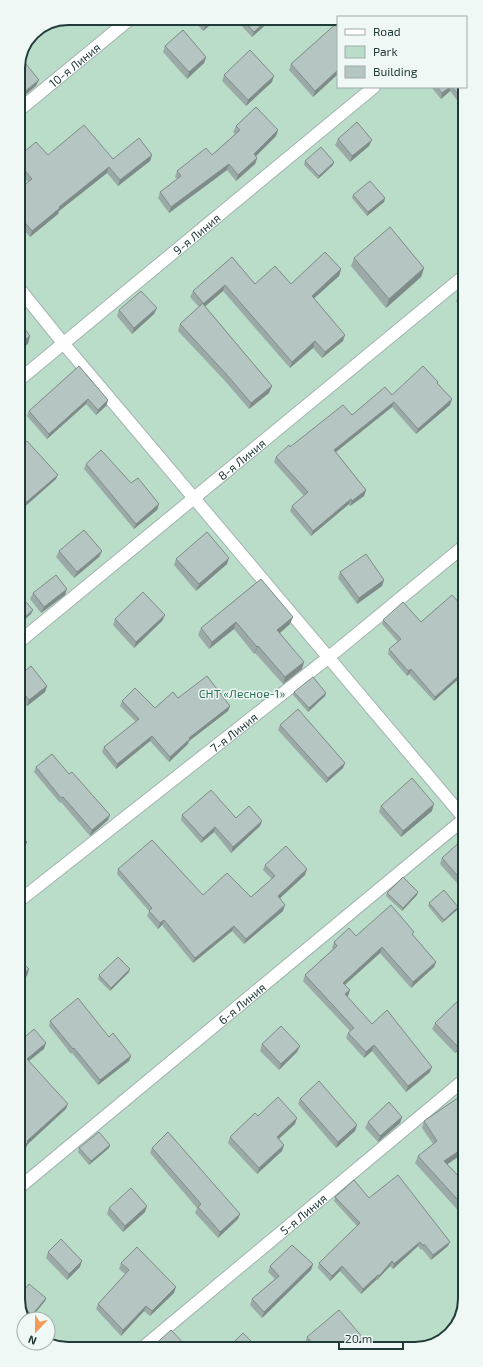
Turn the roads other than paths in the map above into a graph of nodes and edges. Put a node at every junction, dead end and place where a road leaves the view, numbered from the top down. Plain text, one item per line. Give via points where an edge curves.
1 (122, 25) edge
2 (373, 88) edge
3 (25, 105) edge
4 (458, 281) edge
5 (25, 296) edge
6 (63, 343) junction
7 (25, 374) edge
8 (195, 498) junction
9 (458, 551) edge
10 (25, 637) edge
11 (328, 657) junction
12 (458, 811) edge
13 (458, 823) edge
14 (25, 896) edge
15 (458, 1085) edge
16 (25, 1183) edge
17 (148, 1342) edge

1 - 3 street, 10-я Линия
2 - 6 street, 9-я Линия
4 - 8 street, 8-я Линия
5 - 6 street
6 - 7 street, 9-я Линия
6 - 8 street
8 - 10 street, 8-я Линия
8 - 11 street
9 - 11 street, 7-я Линия
11 - 12 street
11 - 14 street, 7-я Линия
13 - 16 street, 6-я Линия
15 - 17 street, 5-я Линия

